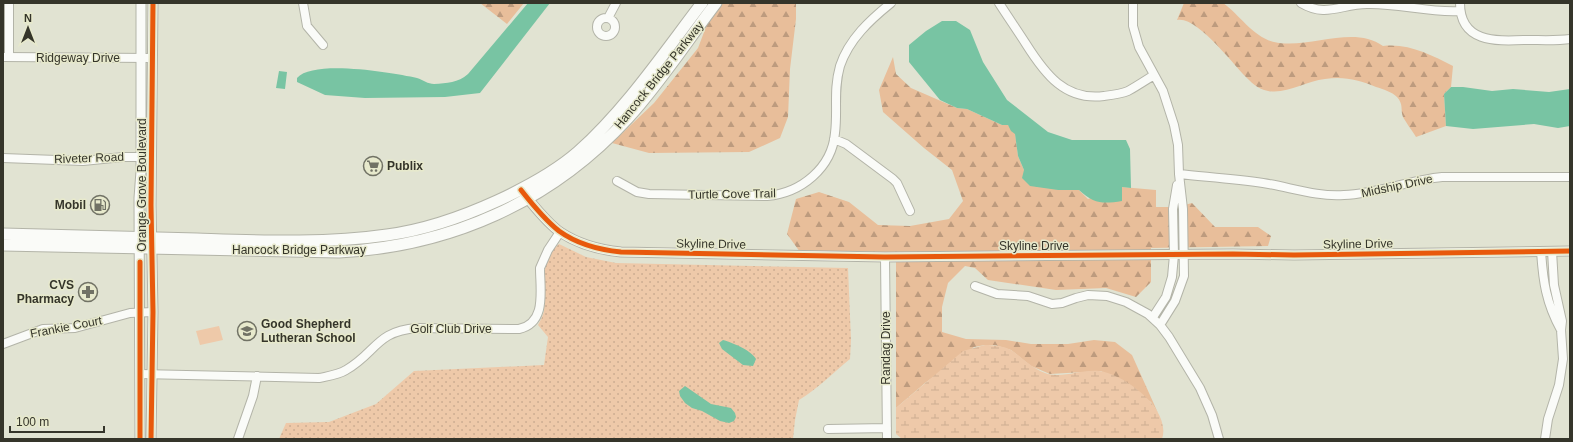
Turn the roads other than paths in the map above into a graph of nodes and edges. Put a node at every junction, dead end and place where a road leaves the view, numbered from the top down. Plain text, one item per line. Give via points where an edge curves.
1 (9, 3) edge
2 (141, 3) edge
3 (153, 3) edge
4 (303, 3) edge
5 (616, 3) edge
6 (702, 3) edge
7 (716, 3) edge
8 (891, 3) edge
9 (1000, 3) edge
10 (1134, 3) edge
11 (1301, 3) edge
12 (1460, 7) edge
13 (608, 18) dead end
14 (1570, 39) edge
15 (322, 45) dead end
16 (6, 56) edge
17 (141, 58) junction
18 (152, 58) junction
19 (1154, 75) junction
20 (834, 139) junction
21 (141, 157) junction
22 (152, 157) junction
23 (3, 158) edge
24 (1178, 174) junction
25 (1570, 177) edge
26 (617, 181) dead end
27 (525, 194) junction
28 (910, 211) dead end
29 (560, 232) junction
30 (3, 234) edge
31 (140, 242) junction
32 (152, 243) junction
33 (3, 245) edge
34 (1541, 251) junction
35 (1552, 251) junction
36 (1570, 251) edge
37 (1178, 255) junction
38 (885, 257) junction
39 (975, 286) dead end
40 (1168, 291) junction
41 (1177, 296) junction
42 (140, 312) junction
43 (153, 312) junction
44 (1153, 317) junction
45 (1160, 325) junction
46 (1561, 330) junction
47 (3, 344) edge
48 (140, 374) junction
49 (151, 374) junction
50 (257, 376) junction
51 (887, 428) junction
52 (828, 429) dead end
53 (140, 439) edge
54 (151, 439) edge
55 (238, 439) edge
56 (887, 439) edge
57 (1218, 439) edge
58 (1545, 439) edge

1 - 16 street
2 - 17 street, Orange Grove Boulevard
3 - 18 street, Orange Grove Boulevard
4 - 15 street via 307,26
5 - 13 street
6 - 27 main road, Hancock Bridge Parkway via 609,121 577,152
7 - 27 main road, Hancock Bridge Parkway via 656,84 618,129 577,166 550,185
8 - 20 street, Turtle Cove Trail via 861,30 843,60 836,86
9 - 19 street via 1041,68 1065,89 1080,95 1096,97 1113,95 1128,91
10 - 19 street via 1133,26 1139,47
11 - 12 street via 1317,10 1366,4 1446,12
12 - 14 street via 1469,29 1489,40
16 - 17 street, Ridgeway Drive
17 - 18 street, Ridgeway Drive
17 - 21 street, Orange Grove Boulevard
18 - 22 street, Orange Grove Boulevard
19 - 24 street via 1163,91 1174,125 1178,145
20 - 26 street, Turtle Cove Trail via 828,157 814,175 802,185 782,194 645,194
20 - 28 street via 846,144 893,179
21 - 22 street, Riveter Road
21 - 23 street, Riveter Road via 83,161
21 - 31 street, Orange Grove Boulevard
22 - 32 street, Orange Grove Boulevard
24 - 25 street, Midship Drive via 1263,183 1311,193 1343,195 1378,191 1438,177
24 - 37 street via 1183,209
27 - 29 street, Skyline Drive
27 - 32 main road, Hancock Bridge Parkway via 487,219 450,233 380,249 302,252
29 - 38 street, Skyline Drive via 593,247 621,252
29 - 50 street, Golf Club Drive via 540,268 539,313 534,322 526,328 402,329 382,339 356,364 339,374 319,378
30 - 31 main road, Hancock Bridge Parkway
31 - 32 main road, Hancock Bridge Parkway
31 - 33 main road, Hancock Bridge Parkway
31 - 42 street, Orange Grove Boulevard
32 - 43 street, Orange Grove Boulevard
34 - 35 street, Skyline Drive
34 - 37 street, Skyline Drive
34 - 46 street via 1547,298 1553,317
35 - 36 street, Skyline Drive
35 - 46 street via 1554,285 1562,321
37 - 38 street, Skyline Drive
37 - 40 street
37 - 41 street via 1184,276
38 - 51 street, Randag Drive
39 - 44 street via 997,294 1028,296 1052,304 1088,295 1108,296
40 - 41 street
40 - 44 street
41 - 45 street
42 - 43 street, Frankie Court
42 - 47 street, Frankie Court via 82,327 43,329
42 - 48 street, Orange Grove Boulevard
43 - 49 street, Orange Grove Boulevard
44 - 45 street
45 - 57 street via 1205,396
46 - 58 street via 1563,368 1548,419
48 - 49 street, Golf Club Drive
48 - 53 street, Orange Grove Boulevard
49 - 50 street, Golf Club Drive
49 - 54 street, Orange Grove Boulevard
50 - 55 street
51 - 52 street
51 - 56 street, Randag Drive

